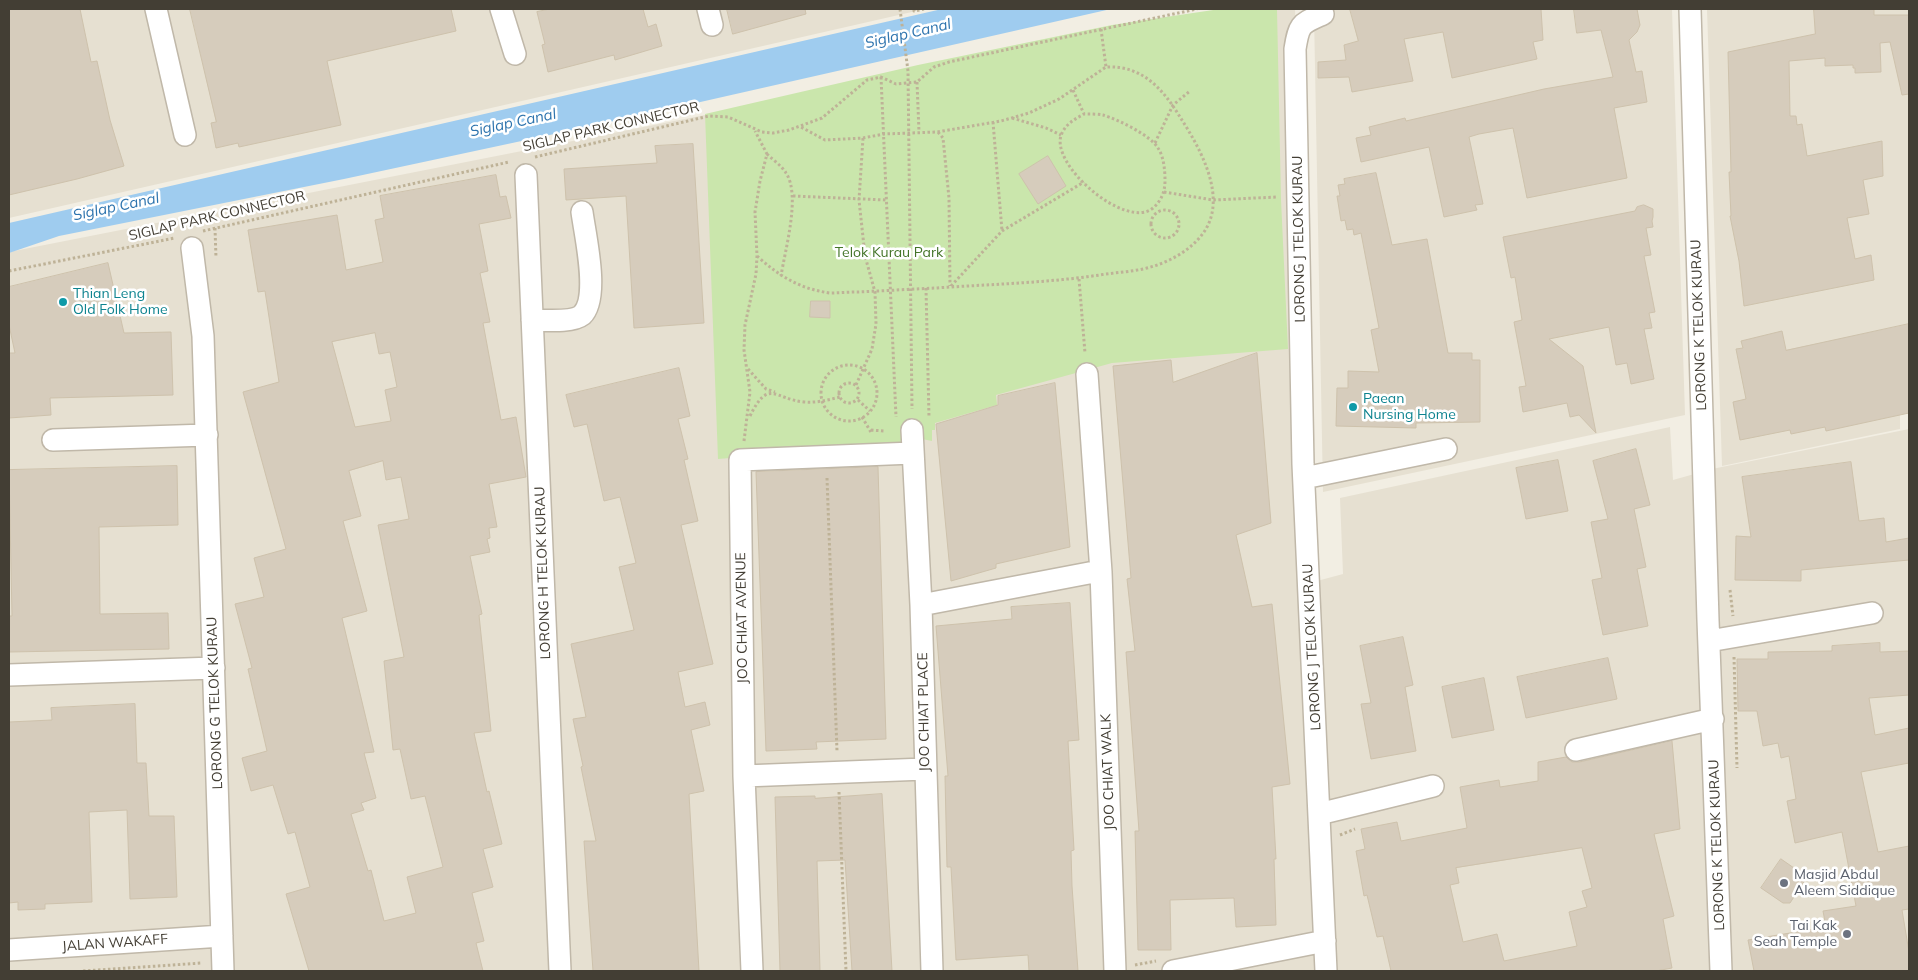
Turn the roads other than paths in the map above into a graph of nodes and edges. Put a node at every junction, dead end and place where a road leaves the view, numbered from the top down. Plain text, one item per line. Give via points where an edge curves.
1 (156, 9) edge
2 (500, 9) edge
3 (1690, 9) edge
4 (1324, 14) dead end
5 (515, 54) dead end
6 (185, 134) dead end
7 (523, 165) road end
8 (582, 212) dead end
9 (190, 239) road end
10 (532, 320) junction
11 (1087, 374) road end
12 (207, 435) junction
13 (53, 440) dead end
14 (1446, 449) dead end
15 (740, 460) joint
16 (1304, 478) junction
17 (1101, 572) junction
18 (921, 604) junction
19 (1872, 613) dead end
20 (1709, 641) junction
21 (214, 668) junction
22 (9, 675) edge
23 (1712, 719) junction
24 (1576, 750) dead end
25 (925, 769) junction
26 (744, 776) junction
27 (1433, 786) dead end
28 (1319, 815) junction
29 (222, 936) junction
30 (1324, 941) junction
31 (9, 950) edge
32 (216, 967) edge
33 (560, 971) edge
34 (752, 971) edge
35 (932, 971) edge
36 (1115, 971) edge
37 (1174, 971) edge
38 (1326, 971) edge
39 (1721, 971) edge

1 - 6 street
2 - 5 street
3 - 20 street, LORONG K TELOK KURAU via 1708,339
4 - 16 street, LORONG J TELOK KURAU via 1303,23 1297,34 1295,63
7 - 10 street, LORONG H TELOK KURAU
8 - 10 street via 591,300 582,315 554,321
9 - 12 street, LORONG G TELOK KURAU via 203,336
10 - 33 street, LORONG H TELOK KURAU
11 - 17 street, JOO CHIAT WALK
12 - 13 street
12 - 21 street, LORONG G TELOK KURAU
14 - 16 street
15 - 18 street, JOO CHIAT PLACE via 826,456 913,435
15 - 26 street, JOO CHIAT AVENUE
16 - 28 street, LORONG J TELOK KURAU
17 - 18 street
17 - 36 street, JOO CHIAT WALK
18 - 25 street, JOO CHIAT PLACE
19 - 20 street
20 - 23 street, LORONG K TELOK KURAU
21 - 22 street
21 - 29 street, LORONG G TELOK KURAU
23 - 24 street
23 - 39 street, LORONG K TELOK KURAU
25 - 26 street
25 - 35 street, JOO CHIAT PLACE
26 - 34 street, JOO CHIAT AVENUE
27 - 28 street
28 - 30 street, LORONG J TELOK KURAU
29 - 31 street, JALAN WAKAFF
29 - 32 street, LORONG G TELOK KURAU
30 - 37 street
30 - 38 street, LORONG J TELOK KURAU

